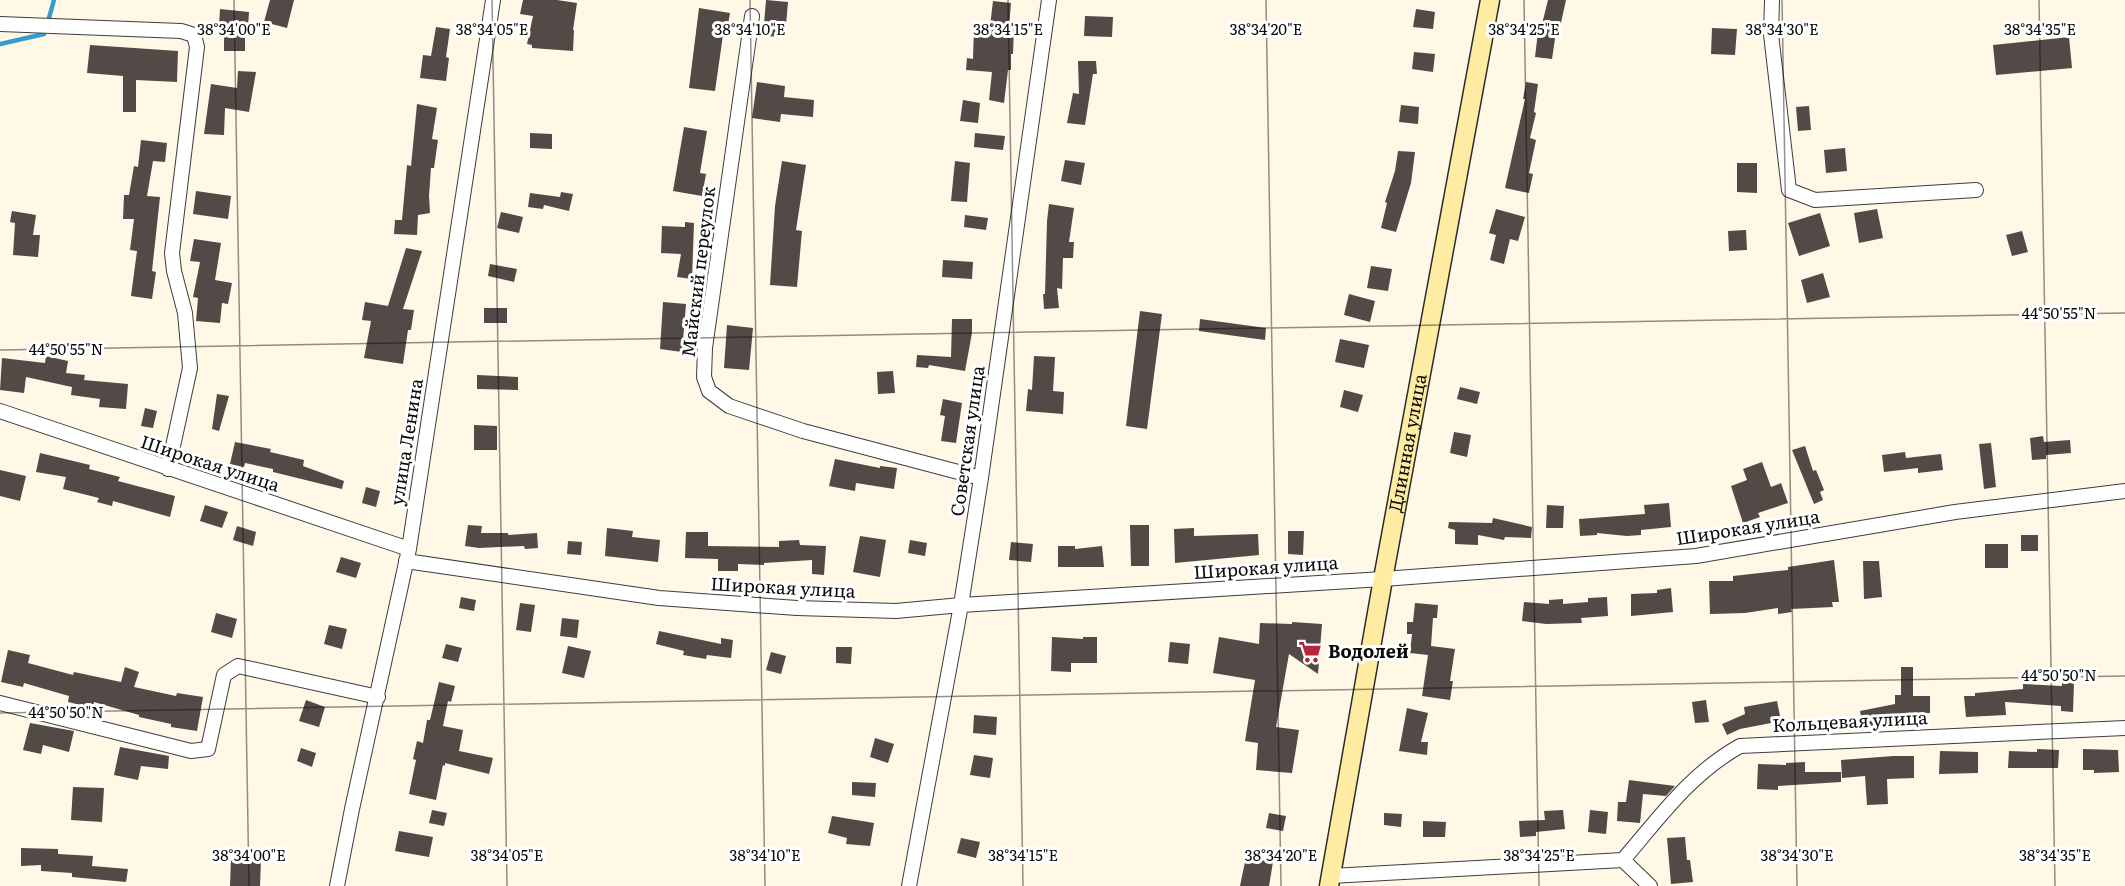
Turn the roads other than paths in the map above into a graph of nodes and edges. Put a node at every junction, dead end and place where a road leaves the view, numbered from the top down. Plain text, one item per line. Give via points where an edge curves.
1 (493, 0) edge
2 (1049, 0) edge
3 (1490, 0) edge
4 (1772, 0) edge
5 (752, 16) dead end
6 (0, 24) edge
7 (1976, 190) dead end
8 (0, 411) edge
9 (168, 469) junction
10 (981, 478) junction
11 (2125, 491) edge
12 (408, 555) junction
13 (1383, 579) junction
14 (961, 605) junction
15 (378, 697) junction
16 (0, 703) edge
17 (2125, 728) edge
18 (1623, 860) junction
19 (1330, 881) edge
20 (337, 886) edge
21 (909, 886) edge
22 (1650, 886) edge

1 - 12 street, улица Ленина
2 - 10 street, Советская улица
3 - 13 main road, Длинная улица
4 - 7 street via 1771,34 1789,190 1815,200
5 - 10 street, Майский переулок via 705,348 704,377 709,391 729,406 803,431
6 - 9 street via 181,31 194,35 197,48 172,253 185,313 190,368
8 - 9 street, Широкая улица
9 - 12 street, Широкая улица
10 - 14 street, Советская улица
11 - 13 street, Широкая улица via 1955,512 1696,556
12 - 14 street, Широкая улица via 659,598 896,611
12 - 15 street, улица Ленина
13 - 14 street, Широкая улица
13 - 19 main road, Длинная улица
14 - 21 street, Советская улица
15 - 16 street via 238,666 224,675 208,749 191,751
15 - 20 street, улица Ленина
17 - 18 street, Кольцевая улица via 1740,746 1684,787
18 - 19 street
18 - 22 street

